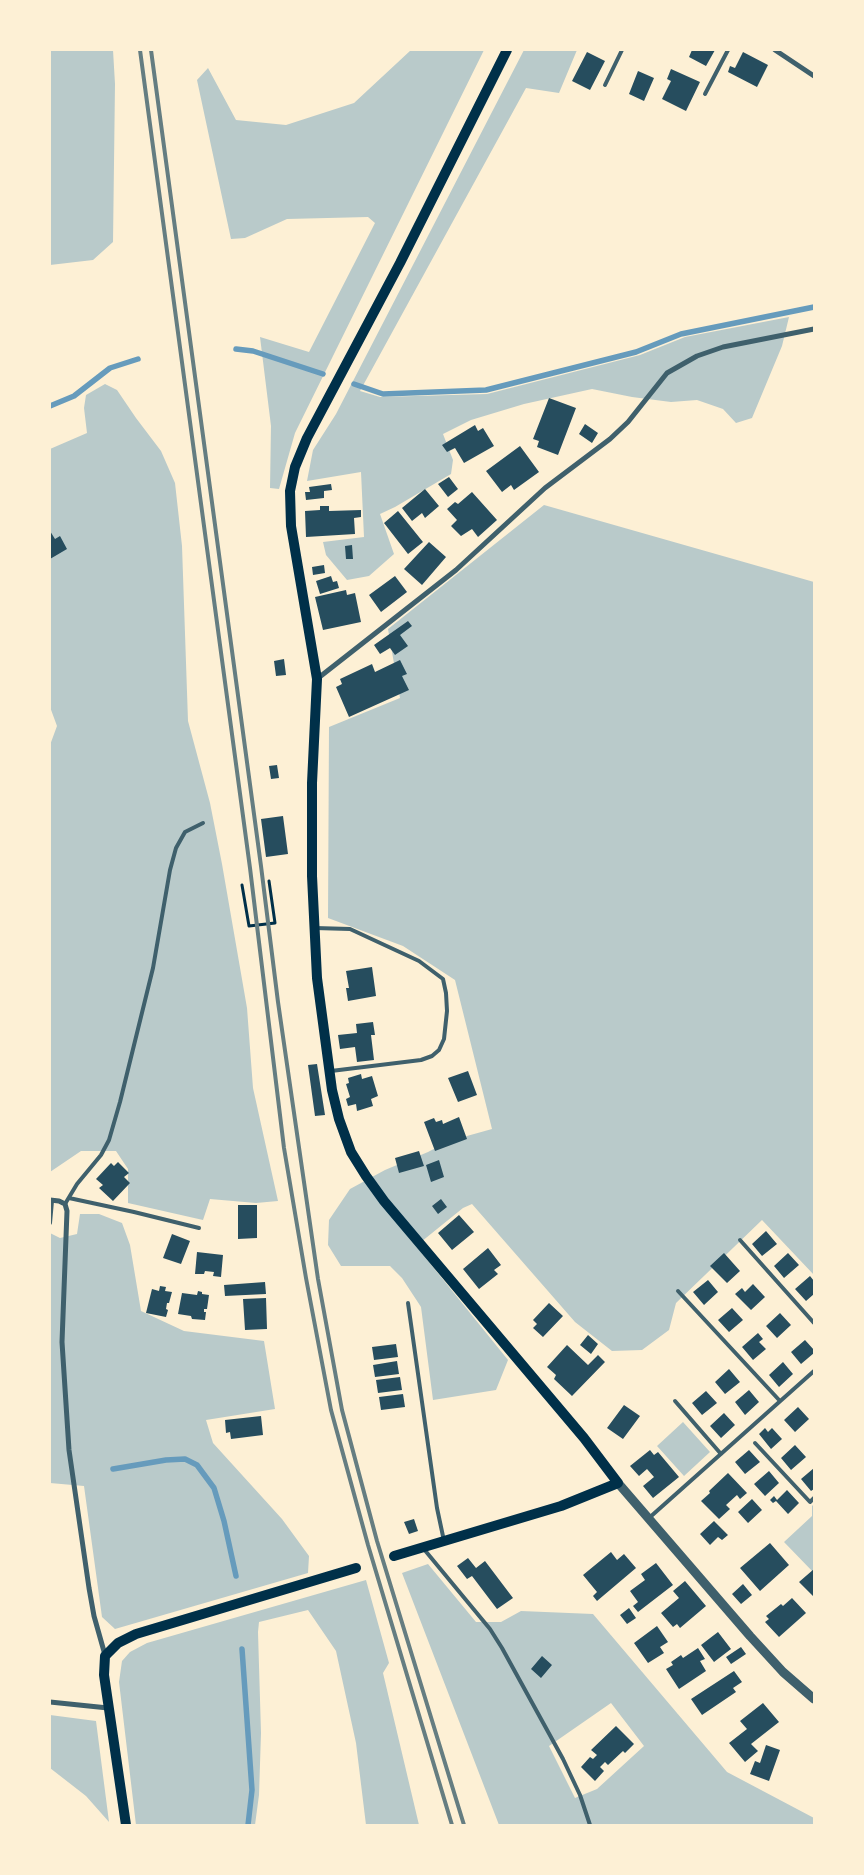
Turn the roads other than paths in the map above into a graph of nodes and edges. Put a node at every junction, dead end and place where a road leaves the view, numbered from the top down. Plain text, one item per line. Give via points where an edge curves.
1 (507, 50) edge
2 (622, 50) edge
3 (728, 50) edge
4 (775, 50) edge
5 (814, 76) edge
6 (605, 85) dead end
7 (705, 94) dead end
8 (814, 329) edge
9 (317, 679) junction
10 (203, 823) dead end
11 (314, 928) junction
12 (329, 1071) junction
13 (69, 1198) junction
14 (51, 1201) edge
15 (65, 1204) junction
16 (50, 1223) edge
17 (198, 1228) dead end
18 (740, 1240) dead end
19 (678, 1291) dead end
20 (408, 1303) dead end
21 (814, 1323) edge
22 (814, 1371) edge
23 (675, 1400) dead end
24 (780, 1401) junction
25 (755, 1443) dead end
26 (721, 1454) junction
27 (618, 1482) junction
28 (814, 1498) edge
29 (649, 1518) junction
30 (444, 1542) junction
31 (423, 1548) junction
32 (394, 1556) dead end
33 (356, 1568) dead end
34 (105, 1656) junction
35 (814, 1699) edge
36 (50, 1702) edge
37 (108, 1708) junction
38 (126, 1825) edge
39 (590, 1825) edge

1 - 9 main road via 295,467 290,491 291,526
2 - 6 lane
3 - 7 lane
4 - 5 street
8 - 9 street via 723,347 697,356 668,373 610,439 545,488 456,570
9 - 11 main road via 312,783
10 - 13 lane via 185,832 176,848 153,968 108,1140 101,1155
11 - 12 main road
11 - 12 lane via 350,929 419,961 443,979 446,993 444,1039 432,1056 422,1060
12 - 27 main road via 339,1119 366,1176
13 - 15 lane
13 - 17 lane
14 - 15 street
14 - 16 lane
15 - 34 street via 62,1342 70,1450 89,1588
18 - 21 lane
19 - 24 lane
20 - 30 lane
22 - 24 lane
23 - 26 lane
24 - 26 lane
25 - 28 lane via 810,1502
26 - 29 lane
27 - 29 street
27 - 30 main road via 561,1506
29 - 35 street via 782,1672
30 - 31 main road
31 - 32 main road
31 - 39 lane via 502,1648 563,1759
33 - 34 main road via 136,1634 118,1643
34 - 37 main road
36 - 37 street
37 - 38 main road

